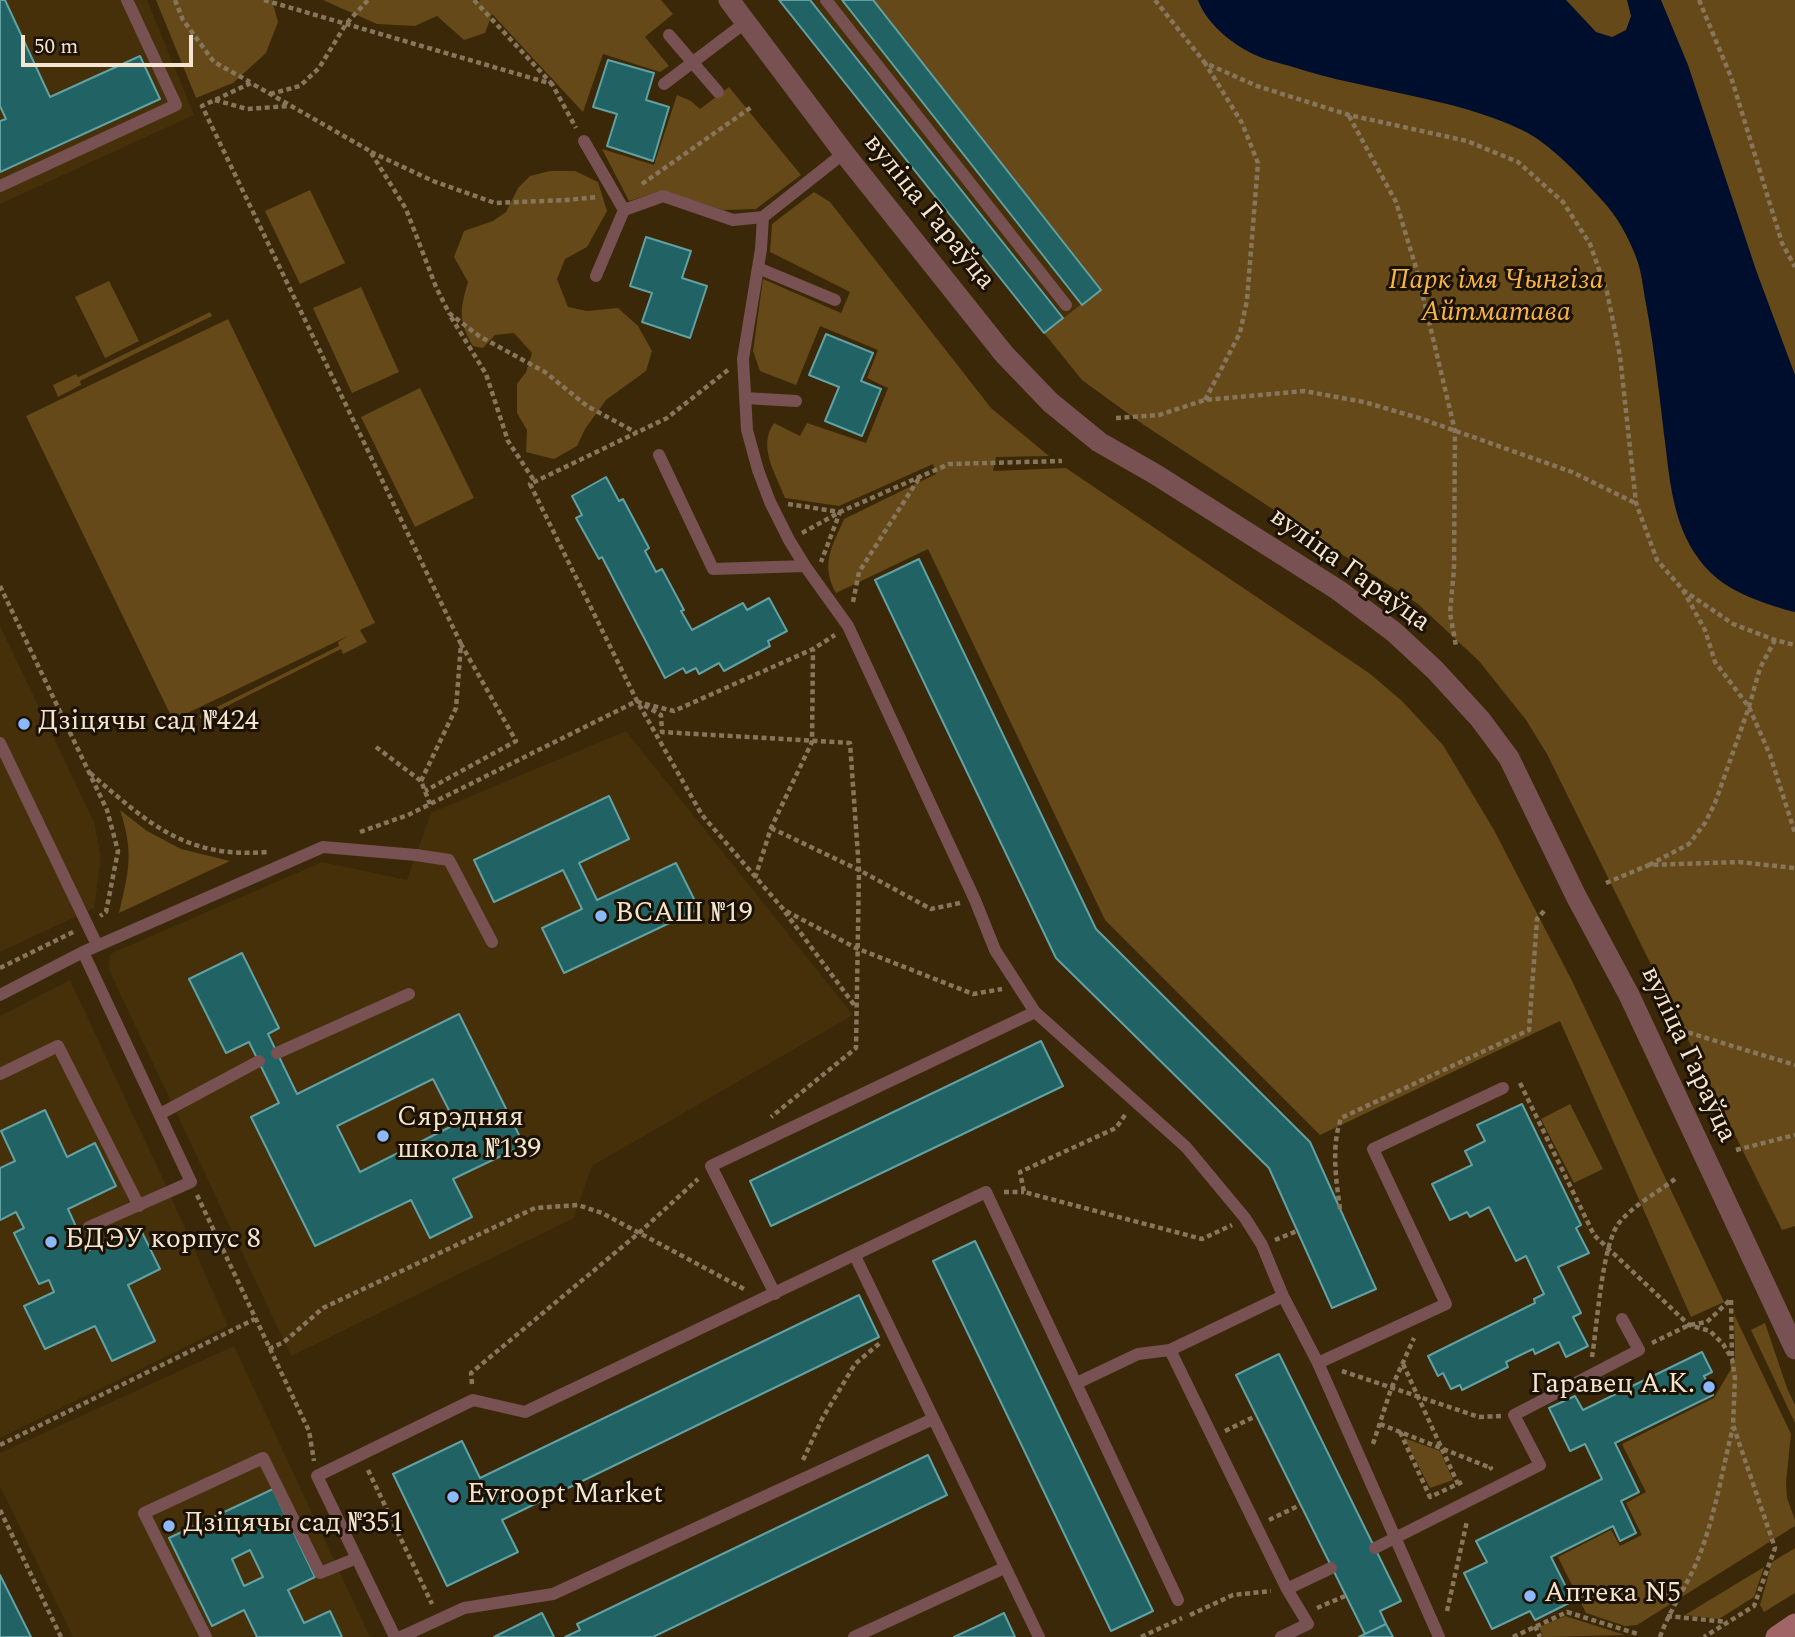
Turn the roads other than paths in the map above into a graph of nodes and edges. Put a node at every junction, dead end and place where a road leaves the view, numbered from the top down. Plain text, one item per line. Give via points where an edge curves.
1 (127, 0) edge
2 (729, 0) edge
3 (826, 0) edge
4 (746, 22) junction
5 (669, 35) dead end
6 (693, 62) junction
7 (664, 85) dead end
8 (718, 92) dead end
9 (584, 141) road end
10 (844, 153) junction
11 (0, 186) edge
12 (621, 205) junction
13 (763, 217) junction
14 (758, 268) junction
15 (596, 276) dead end
16 (835, 300) dead end
17 (1066, 305) dead end
18 (745, 398) junction
19 (796, 401) dead end
20 (659, 455) dead end
21 (805, 566) junction
22 (0, 743) edge
23 (5, 767) edge
24 (492, 942) dead end
25 (97, 945) junction
26 (83, 952) junction
27 (409, 994) dead end
28 (0, 995) edge
29 (1035, 1012) junction
30 (277, 1053) dead end
31 (259, 1061) dead end
32 (0, 1074) edge
33 (1503, 1088) road end
34 (160, 1114) junction
35 (139, 1206) junction
36 (89, 1227) dead end
37 (855, 1256) junction
38 (1283, 1296) junction
39 (769, 1297) junction
40 (1622, 1319) dead end
41 (1795, 1349) edge
42 (1170, 1350) junction
43 (1318, 1363) junction
44 (1077, 1383) junction
45 (933, 1419) junction
46 (1396, 1538) junction
47 (1375, 1548) dead end
48 (357, 1558) junction
49 (1004, 1568) junction
50 (1331, 1569) dead end
51 (1287, 1589) junction
52 (1178, 1600) dead end
53 (1795, 1624) edge
54 (206, 1637) edge
55 (395, 1637) edge
56 (401, 1637) edge
57 (854, 1637) edge
58 (1039, 1637) edge
59 (1281, 1637) edge
60 (1439, 1637) edge
61 (1776, 1637) edge

1 - 11 lane via 176,105
2 - 4 street, вуліца Гараўца
3 - 17 lane
4 - 6 lane
4 - 10 street, вуліца Гараўца
5 - 6 lane
6 - 7 lane
6 - 8 lane
9 - 12 lane
10 - 13 lane
10 - 41 street, вуліца Гараўца via 1004,354 1050,402 1099,442 1372,615 1435,670 1480,719 1509,758 1629,995
12 - 13 lane via 663,196 733,220
12 - 15 lane
13 - 14 lane
14 - 16 lane
14 - 18 lane via 743,359
18 - 19 lane
18 - 21 lane via 747,430 758,470
20 - 21 lane via 713,569
21 - 29 lane via 848,626 995,950
22 - 23 lane
23 - 25 lane
24 - 25 lane via 449,860 323,847
25 - 26 lane
26 - 28 lane
26 - 34 lane
27 - 30 lane
29 - 38 lane via 1186,1147 1245,1218
29 - 39 lane via 711,1166
31 - 34 lane
32 - 35 lane via 58,1046
33 - 43 lane via 1373,1149 1446,1304
34 - 35 lane via 191,1182
35 - 36 lane
37 - 39 lane
37 - 44 lane via 986,1192
37 - 45 lane
38 - 42 lane
38 - 43 lane
39 - 48 lane via 525,1412 473,1400 317,1476
40 - 46 lane via 1639,1350 1514,1415 1540,1465
42 - 44 lane via 1138,1354
42 - 51 lane
43 - 46 lane
44 - 52 lane
45 - 49 lane
45 - 56 lane via 553,1594 464,1608
46 - 47 lane
46 - 60 lane
48 - 54 lane via 320,1573 263,1458 144,1513
48 - 55 lane
49 - 57 lane
49 - 58 lane
50 - 51 lane
51 - 59 lane via 1308,1624
53 - 61 main road

